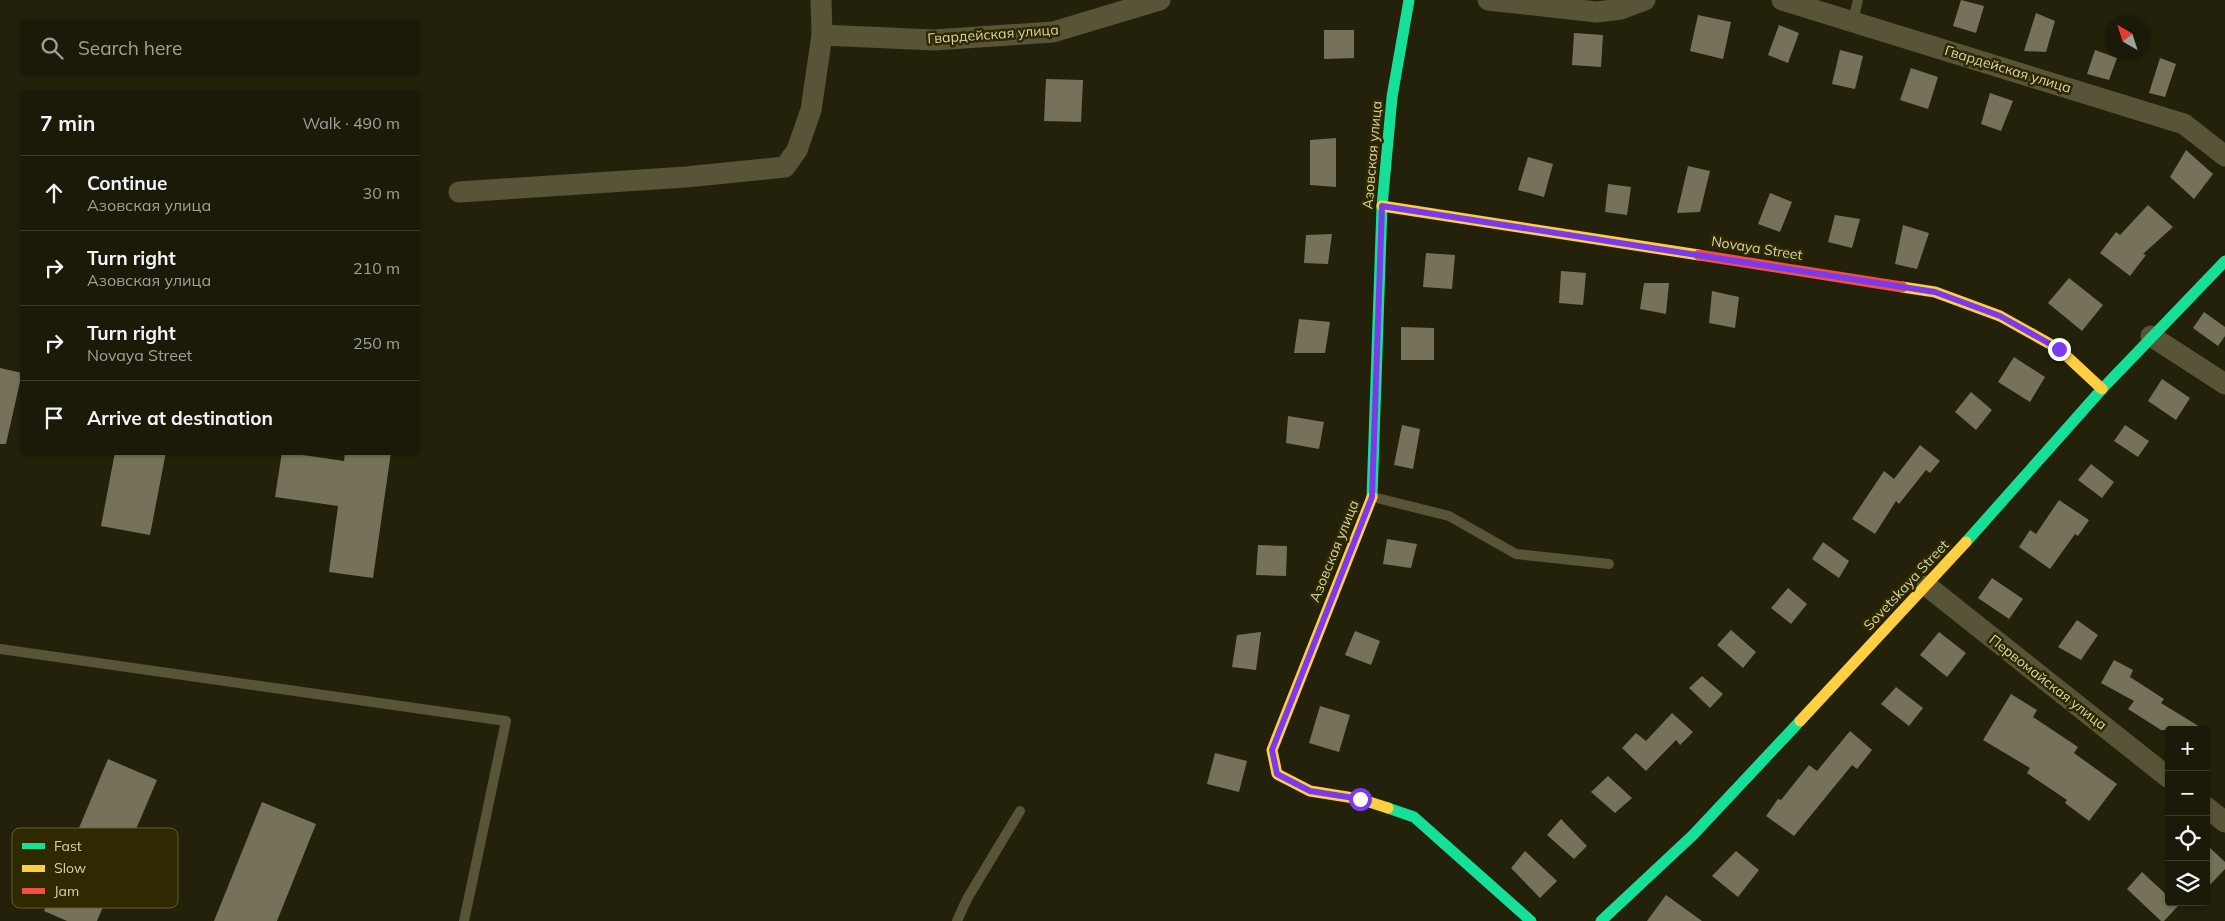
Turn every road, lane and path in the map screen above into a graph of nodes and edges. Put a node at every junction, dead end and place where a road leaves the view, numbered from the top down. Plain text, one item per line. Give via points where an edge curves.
1 (821, 0) edge
2 (1160, 0) edge
3 (1409, 0) edge
4 (1488, 0) edge
5 (1645, 0) edge
6 (1782, 0) edge
7 (1858, 0) edge
8 (1853, 20) junction
9 (822, 35) junction
10 (2225, 156) edge
11 (459, 192) dead end
12 (1382, 206) junction
13 (2225, 261) edge
14 (2151, 336) junction
15 (2225, 384) edge
16 (2102, 389) junction
17 (1372, 497) junction
18 (1609, 564) dead end
19 (1927, 586) junction
20 (0, 650) edge
21 (2165, 775) edge
22 (2210, 810) edge
23 (1020, 811) dead end
24 (2225, 822) edge
25 (1604, 920) edge
26 (464, 921) edge
27 (957, 921) edge
28 (1531, 921) edge

1 - 9 street
2 - 9 street, Гвардейская улица via 1053,32 934,40
3 - 12 street, Азовская улица via 1392,97
4 - 5 street via 1597,12 1621,9
6 - 8 street, Гвардейская улица
7 - 8 lane
8 - 10 street, Гвардейская улица via 2184,124
9 - 11 street via 811,110 797,150 785,167
12 - 16 street, Novaya Street via 1935,292 2000,316 2059,349
12 - 17 street, Азовская улица
13 - 14 street, Sovetskaya Street
14 - 15 street
14 - 16 street, Sovetskaya Street
16 - 19 street, Sovetskaya Street
17 - 18 lane via 1449,516 1516,554
17 - 28 street, Азовская улица via 1274,742 1272,750 1277,774 1310,791 1360,799 1414,817
19 - 21 street, Первомайская улица
19 - 25 street, Sovetskaya Street via 1693,835
20 - 26 lane via 506,721
22 - 24 street
23 - 27 lane

